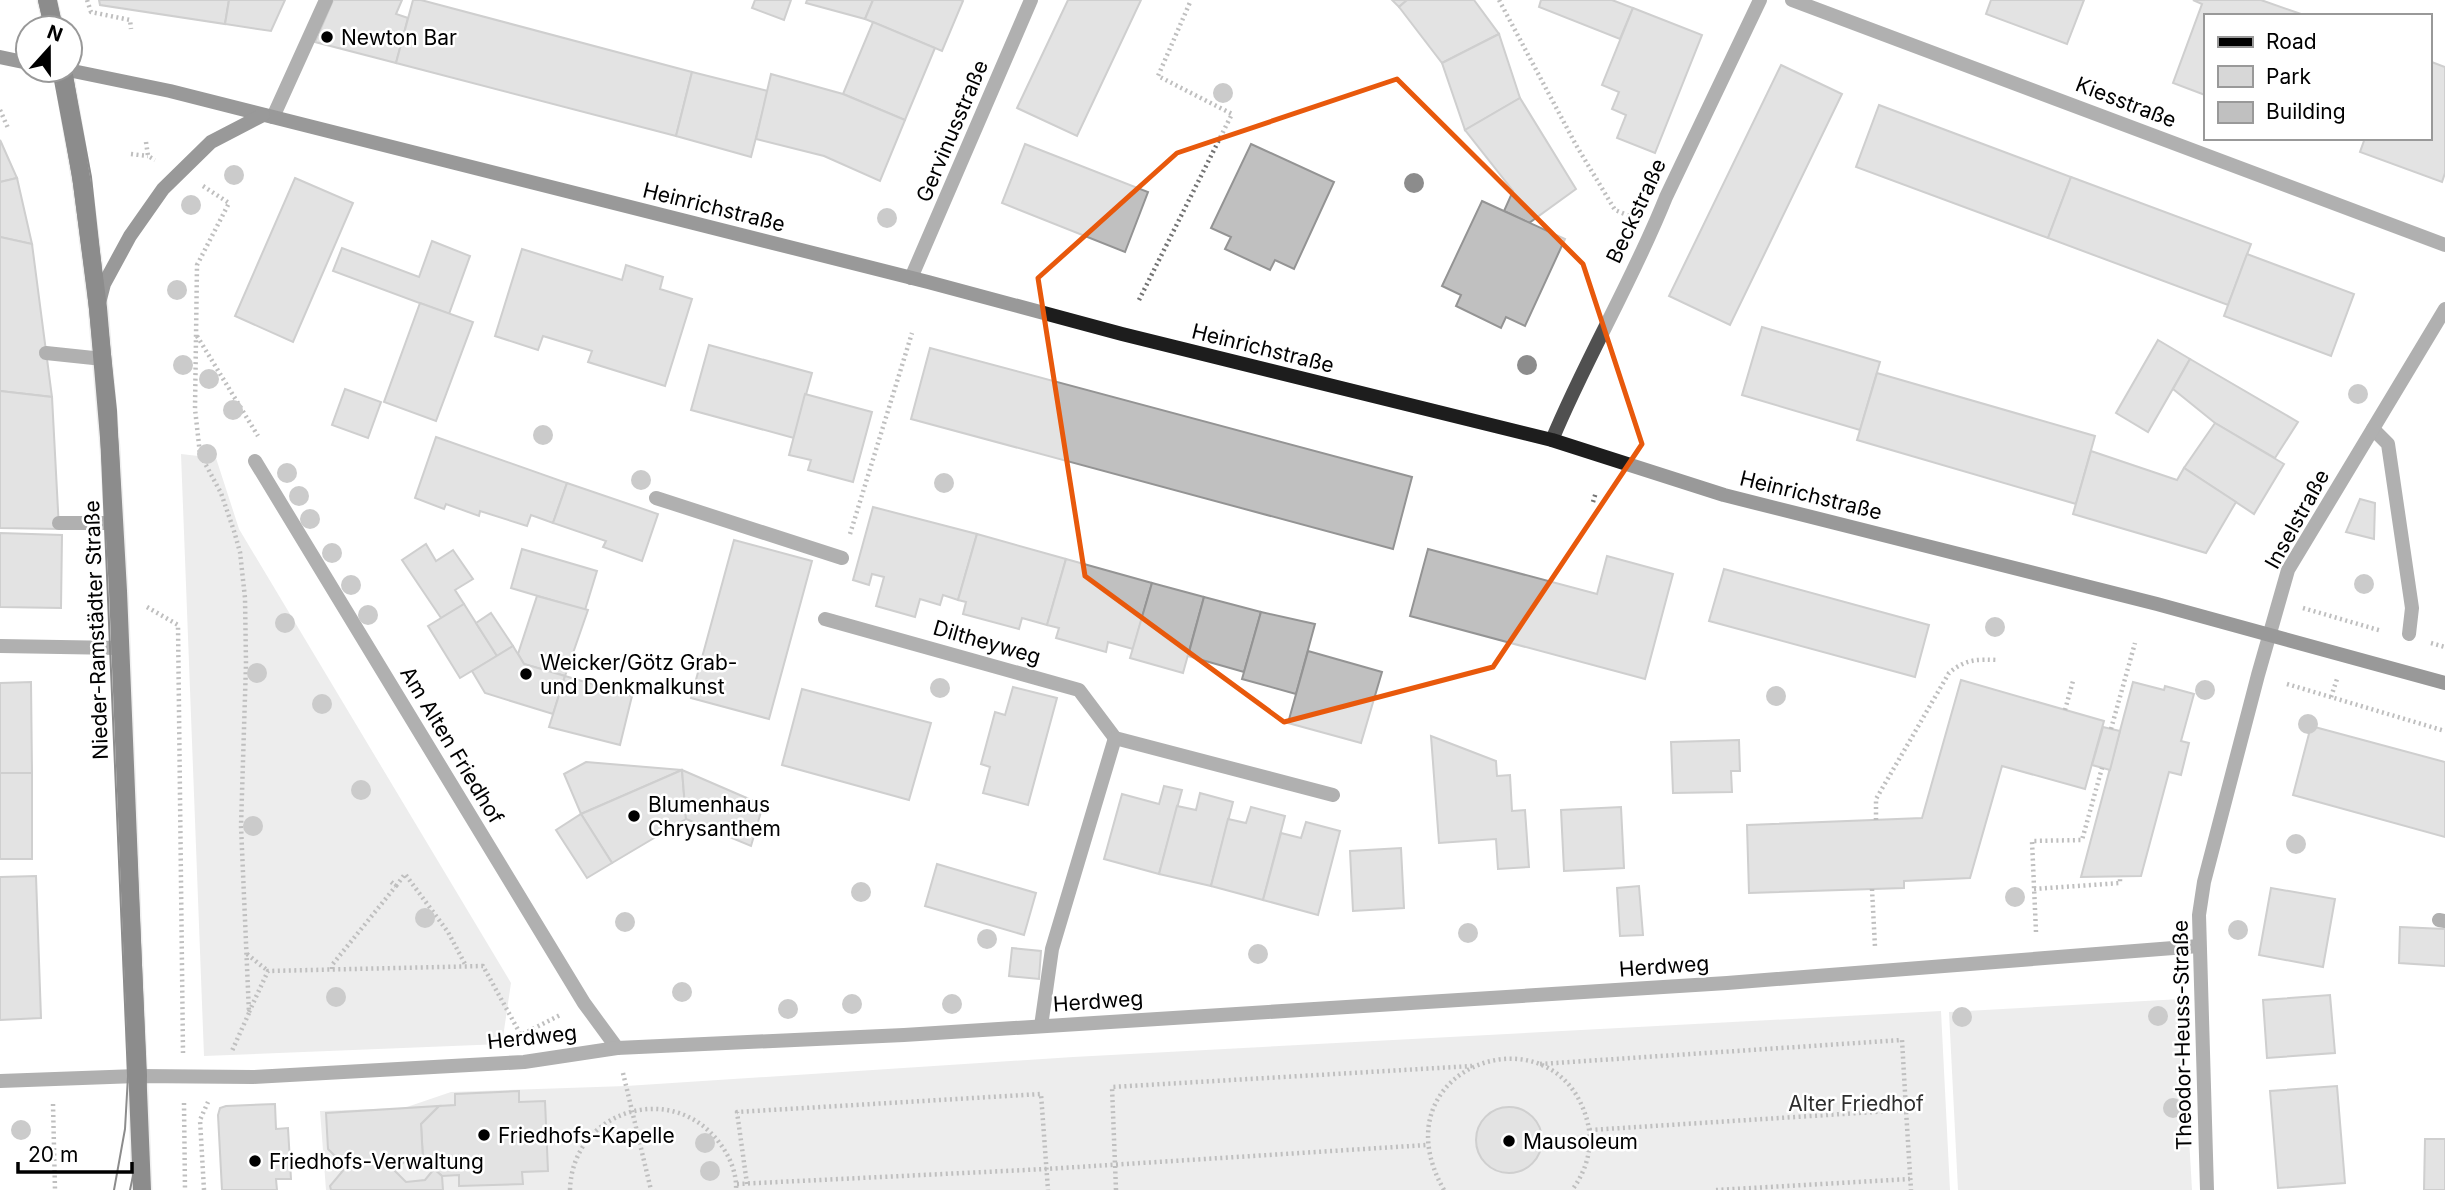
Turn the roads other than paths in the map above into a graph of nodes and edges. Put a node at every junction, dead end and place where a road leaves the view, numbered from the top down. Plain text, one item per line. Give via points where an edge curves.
1 (326, 0) edge
2 (1031, 0) edge
3 (1760, 0) edge
4 (1792, 0) edge
5 (84, 74) edge
6 (67, 84) edge
7 (268, 116) junction
8 (2445, 245) edge
9 (911, 278) junction
10 (98, 308) junction
11 (2445, 309) edge
12 (46, 353) dead end
13 (103, 359) junction
14 (2373, 429) junction
15 (1552, 440) junction
16 (255, 461) road end
17 (656, 498) dead end
18 (59, 523) dead end
19 (114, 523) junction
20 (842, 558) dead end
21 (825, 619) dead end
22 (2269, 635) junction
23 (2415, 637) road end
24 (0, 646) edge
25 (120, 648) junction
26 (2445, 683) edge
27 (1115, 738) junction
28 (1334, 795) dead end
29 (2199, 946) junction
30 (1041, 1026) junction
31 (617, 1048) junction
32 (137, 1076) junction
33 (0, 1081) edge
34 (142, 1190) edge
35 (2207, 1190) edge

1 - 7 street
2 - 9 street, Gervinusstraße
3 - 15 street, Beckstraße
4 - 8 street, Kiesstraße
5 - 7 main road, Heinrichstraße
6 - 10 main road, Nieder-Ramstädter Straße
7 - 9 main road, Heinrichstraße
7 - 10 main road via 211,142 163,189 130,236 104,284
9 - 15 main road, Heinrichstraße
10 - 13 main road, Nieder-Ramstädter Straße
11 - 14 street, Inselstraße
12 - 13 street
13 - 19 main road, Nieder-Ramstädter Straße
14 - 22 street, Inselstraße via 2288,570
14 - 23 street via 2388,444
15 - 22 main road, Heinrichstraße via 1724,495
16 - 31 street, Am Alten Friedhof via 584,1003
17 - 20 street
18 - 19 street
19 - 25 main road, Nieder-Ramstädter Straße
21 - 27 street, Diltheyweg via 1079,690
22 - 26 main road, Heinrichstraße
22 - 29 street, Theodor-Heuss-Straße via 2204,882
24 - 25 street
25 - 32 main road, Nieder-Ramstädter Straße
27 - 28 street
27 - 30 street via 1052,949
29 - 30 street, Herdweg via 1727,983
29 - 35 street, Theodor-Heuss-Straße
30 - 31 street, Herdweg
31 - 32 street, Herdweg via 524,1062 253,1077
32 - 33 street, Herdweg
32 - 34 main road, Nieder-Ramstädter Straße

